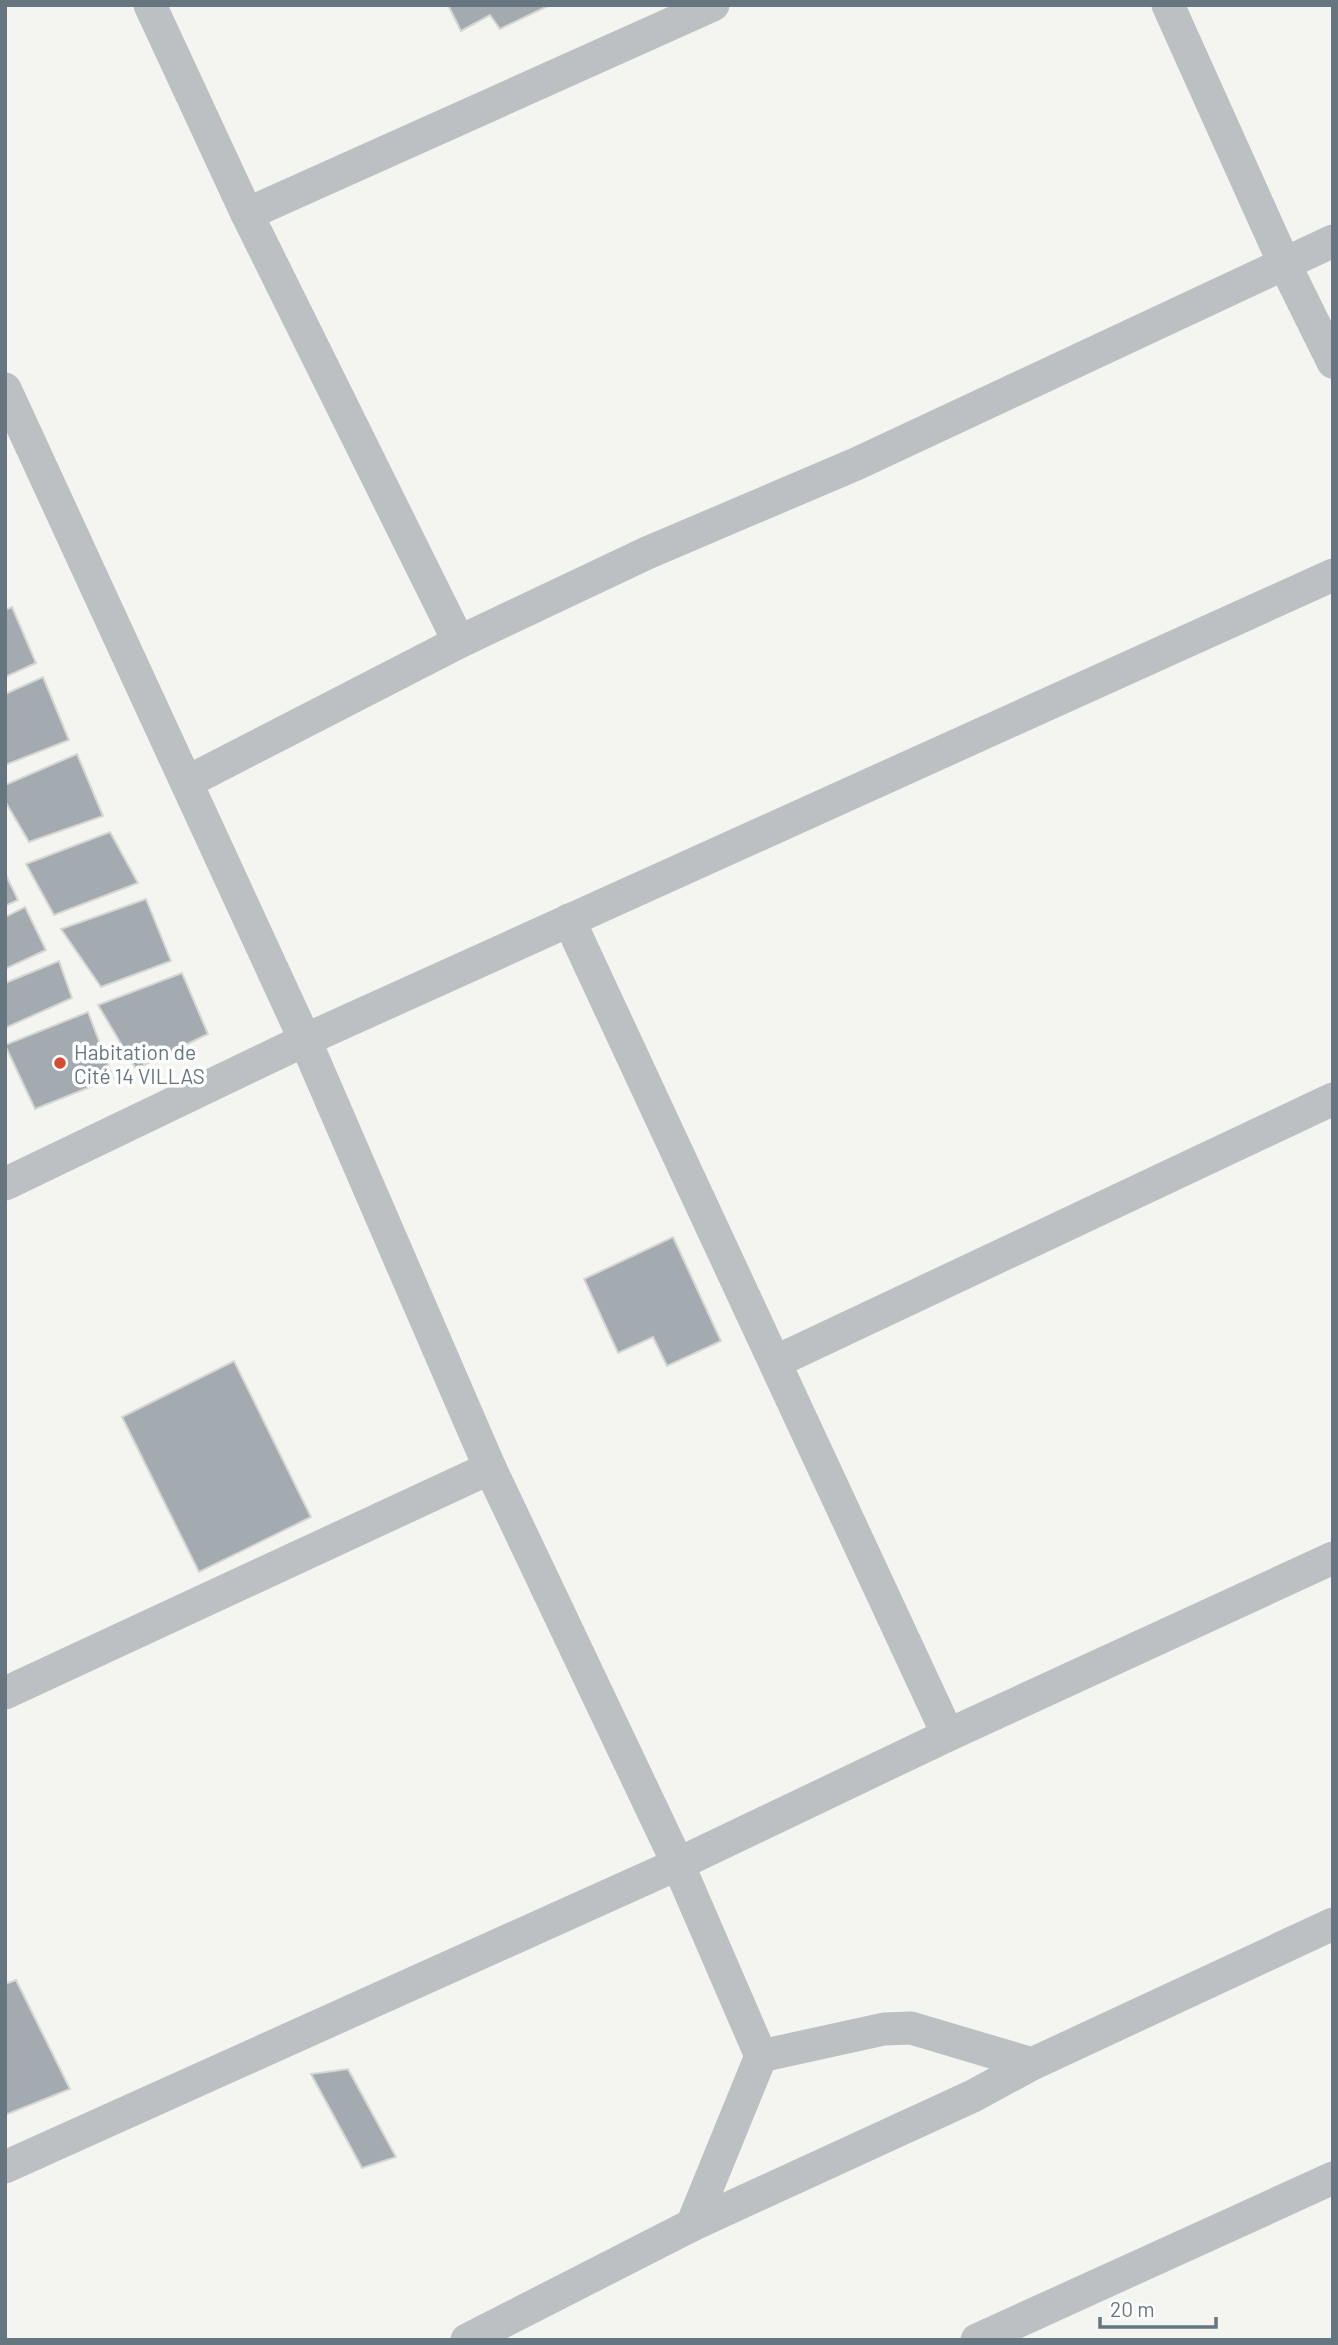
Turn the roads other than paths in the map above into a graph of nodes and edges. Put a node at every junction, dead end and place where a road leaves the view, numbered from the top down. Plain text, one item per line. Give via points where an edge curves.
1 (150, 5) edge
2 (713, 5) edge
3 (1168, 5) edge
4 (247, 214) junction
5 (1333, 241) edge
6 (1284, 263) junction
7 (1333, 362) edge
8 (5, 389) edge
9 (1333, 575) edge
10 (459, 642) junction
11 (187, 782) junction
12 (569, 920) junction
13 (305, 1040) junction
14 (1333, 1099) edge
15 (5, 1184) edge
16 (775, 1362) junction
17 (490, 1468) junction
18 (1333, 1558) edge
19 (5, 1693) edge
20 (948, 1735) junction
21 (678, 1864) junction
22 (1333, 1924) edge
23 (761, 2056) junction
24 (1032, 2064) junction
25 (5, 2167) edge
26 (1333, 2178) edge
27 (692, 2225) junction
28 (467, 2340) edge
29 (977, 2340) edge

1 - 4 street
2 - 4 street
3 - 6 street
4 - 10 street
5 - 6 street
6 - 7 street
6 - 10 street via 856,464 647,553
8 - 11 street
9 - 12 street
10 - 11 street
11 - 13 street
12 - 13 street
12 - 16 street
13 - 15 street
13 - 17 street
14 - 16 street
16 - 20 street
17 - 19 street
17 - 21 street
18 - 20 street
20 - 21 street
21 - 23 street
21 - 25 street
22 - 24 street
23 - 24 street via 884,2029 911,2028
23 - 27 street
24 - 27 street via 973,2096
26 - 29 street
27 - 28 street

